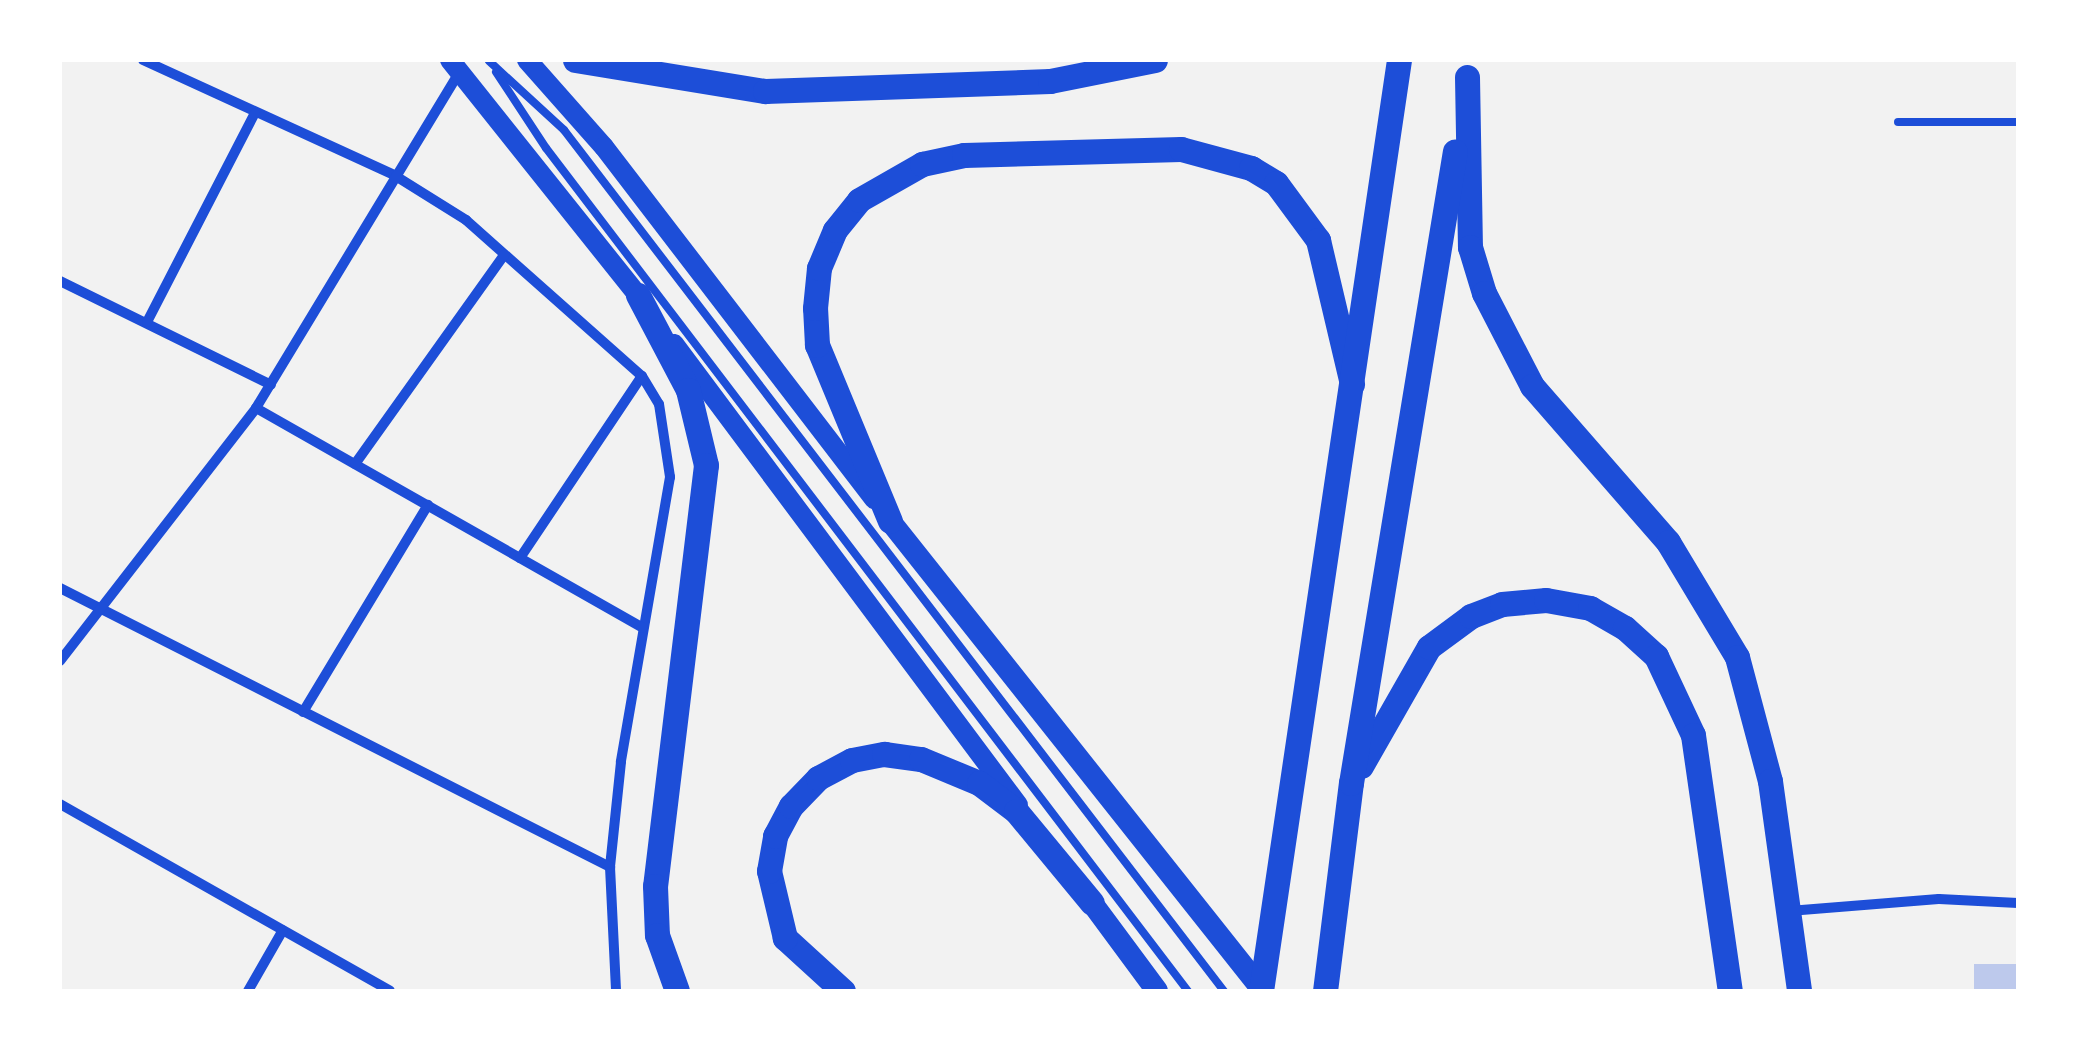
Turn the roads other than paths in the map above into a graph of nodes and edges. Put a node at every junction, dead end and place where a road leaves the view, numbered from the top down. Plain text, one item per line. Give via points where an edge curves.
1 (143, 60) edge
2 (488, 60) edge
3 (528, 60) edge
4 (575, 60) edge
5 (1156, 60) edge
6 (1399, 60) edge
7 (455, 66) edge
8 (1468, 68) edge
9 (255, 113) junction
10 (1898, 122) dead end
11 (2018, 122) edge
12 (394, 175) junction
13 (504, 255) junction
14 (60, 281) edge
15 (638, 295) junction
16 (147, 322) junction
17 (642, 376) junction
18 (1352, 384) junction
19 (272, 385) junction
20 (256, 408) junction
21 (354, 464) junction
22 (428, 505) junction
23 (890, 521) junction
24 (520, 558) junction
25 (60, 588) edge
26 (104, 611) junction
27 (643, 628) junction
28 (60, 660) edge
29 (303, 712) junction
30 (1351, 783) junction
31 (60, 804) edge
32 (610, 867) junction
33 (1092, 903) junction
34 (2018, 903) edge
35 (1788, 911) junction
36 (283, 930) junction
37 (1152, 984) edge
38 (248, 991) edge
39 (390, 991) edge
40 (616, 991) edge
41 (677, 991) edge
42 (843, 991) edge
43 (1188, 991) edge
44 (1224, 991) edge
45 (1262, 991) edge
46 (1326, 991) edge
47 (1730, 991) edge
48 (1799, 991) edge

1 - 9 street
2 - 43 lane via 546,148
2 - 44 lane via 564,130
3 - 23 main road via 604,146
4 - 5 highway via 765,91 1050,80
6 - 18 highway
7 - 12 street
7 - 15 main road
8 - 30 highway
8 - 35 highway via 1470,247 1484,293 1532,386 1668,542 1737,657 1757,712
9 - 12 street
9 - 16 street
10 - 11 lane
12 - 13 street via 466,220
12 - 19 street
13 - 17 street
13 - 21 street
14 - 16 street
15 - 33 main road
15 - 41 highway via 688,390 706,465 654,886 657,935
16 - 19 street
17 - 24 street
17 - 27 street via 659,404 670,477
18 - 23 highway via 1318,240 1276,183 1252,168 1180,149 964,155 922,164 858,200 835,230 819,268 814,308 817,346
18 - 45 highway
19 - 20 street
20 - 21 street
20 - 26 street
21 - 22 street
22 - 24 street
22 - 29 street
23 - 45 main road
24 - 27 street
25 - 26 street
26 - 28 street
26 - 29 street
27 - 32 street
29 - 32 street
30 - 46 highway
30 - 47 highway via 1429,647 1471,616 1502,604 1546,600 1590,608 1656,656 1682,700 1699,770
31 - 36 street
32 - 40 street
33 - 37 main road
33 - 42 highway via 1016,812 979,783 921,759 884,754 852,760 818,778 791,806 775,836 769,871 785,938
34 - 35 street via 1939,899
35 - 48 highway
36 - 38 street
36 - 39 street

